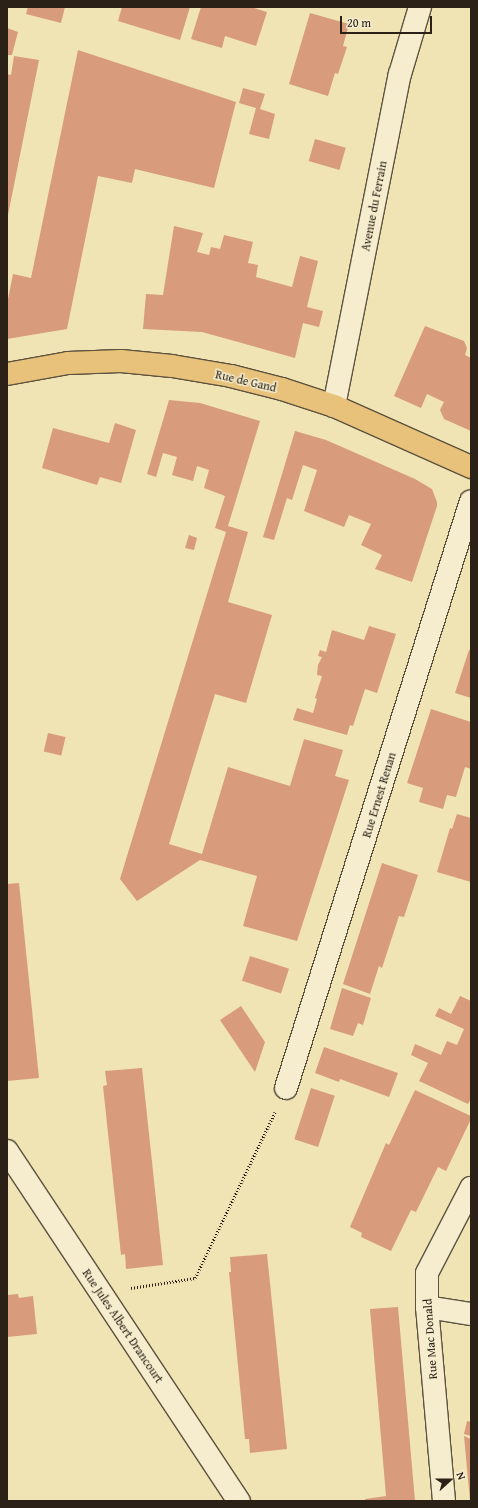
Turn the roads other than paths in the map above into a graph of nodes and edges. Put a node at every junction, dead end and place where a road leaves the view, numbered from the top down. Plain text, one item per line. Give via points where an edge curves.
1 (420, 7) edge
2 (7, 374) edge
3 (334, 406) junction
4 (471, 467) edge
5 (471, 501) edge
6 (286, 1088) road end
7 (7, 1151) edge
8 (471, 1188) edge
9 (427, 1307) junction
10 (471, 1314) edge
11 (239, 1501) edge
12 (444, 1501) edge

1 - 3 street, Avenue du Ferrain via 400,74
2 - 3 main road, Rue de Gand via 68,363 144,362 231,376
3 - 4 main road, Rue de Gand
5 - 6 street, Rue Ernest Renan
7 - 11 street, Rue Jules Albert Drancourt
8 - 9 street, Rue Mac Donald via 427,1273
9 - 10 street
9 - 12 street, Rue Mac Donald

